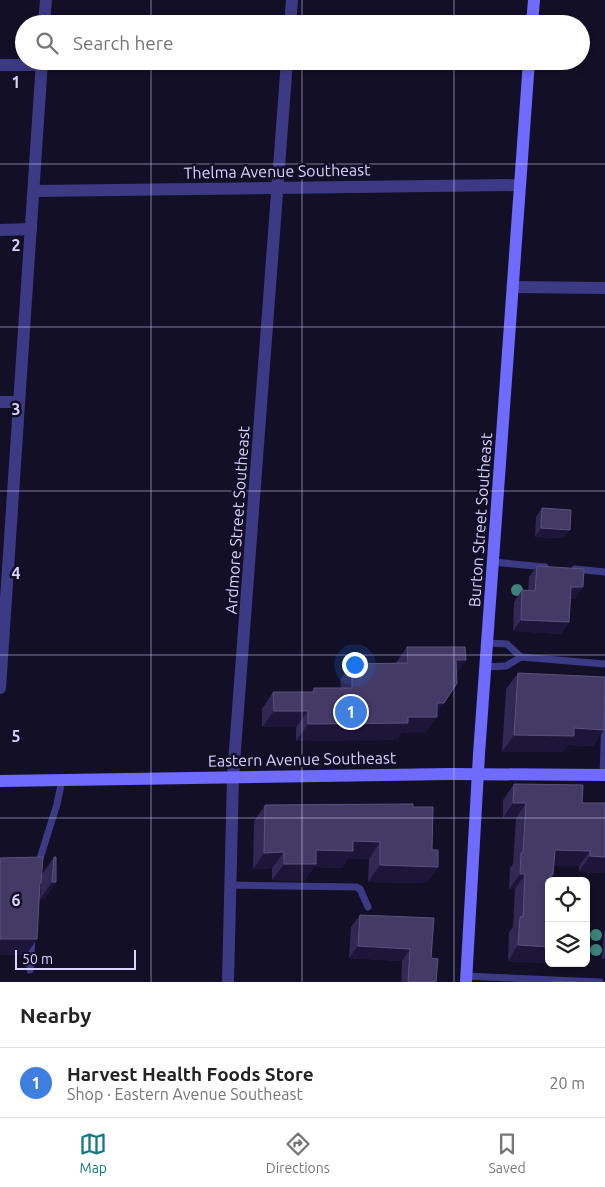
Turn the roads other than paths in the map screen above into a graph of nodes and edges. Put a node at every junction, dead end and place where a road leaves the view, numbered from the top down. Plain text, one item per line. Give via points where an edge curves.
1 (46, 0) edge
2 (292, 0) edge
3 (534, 0) edge
4 (45, 15) edge
5 (291, 15) edge
6 (533, 15) edge
7 (15, 64) edge
8 (0, 65) edge
9 (42, 70) edge
10 (286, 70) edge
11 (528, 70) edge
12 (520, 185) junction
13 (278, 187) junction
14 (34, 190) junction
15 (31, 229) junction
16 (0, 230) edge
17 (513, 287) junction
18 (605, 288) edge
19 (0, 402) edge
20 (19, 402) junction
21 (493, 562) junction
22 (550, 568) edge
23 (568, 569) edge
24 (605, 572) edge
25 (3, 584) edge
26 (487, 643) junction
27 (521, 657) junction
28 (605, 664) edge
29 (486, 667) junction
30 (0, 688) edge
31 (605, 715) edge
32 (478, 774) junction
33 (604, 775) edge
34 (233, 776) junction
35 (62, 780) junction
36 (0, 781) edge
37 (37, 869) edge
38 (230, 885) junction
39 (368, 907) dead end
40 (33, 933) edge
41 (30, 970) dead end
42 (466, 979) edge
43 (228, 982) edge
44 (600, 982) edge

1 - 4 street
2 - 5 street
3 - 6 main road
7 - 8 street
9 - 14 street
10 - 13 street, Ardmore Street Southeast
11 - 12 main road, Burton Street Southeast
12 - 13 street, Thelma Avenue Southeast
12 - 17 main road, Burton Street Southeast
13 - 14 street, Thelma Avenue Southeast
13 - 34 street, Ardmore Street Southeast
14 - 15 street
15 - 16 street
15 - 20 street
17 - 18 street
17 - 21 main road, Burton Street Southeast
19 - 20 street
20 - 25 street
21 - 22 lane
21 - 26 main road, Burton Street Southeast
23 - 24 lane
25 - 30 street
26 - 27 lane via 508,644
26 - 29 main road, Burton Street Southeast
27 - 28 lane
27 - 29 lane via 506,666
29 - 32 main road, Burton Street Southeast
31 - 33 lane
32 - 33 main road, Eastern Avenue Southeast
32 - 34 main road, Eastern Avenue Southeast
32 - 42 main road, Burton Street Southeast
34 - 35 main road, Eastern Avenue Southeast
34 - 38 street, Ardmore Street Southeast
35 - 36 main road, Eastern Avenue Southeast
35 - 37 lane
38 - 39 lane via 356,887
38 - 43 street, Ardmore Street Southeast
40 - 41 lane
42 - 44 lane

